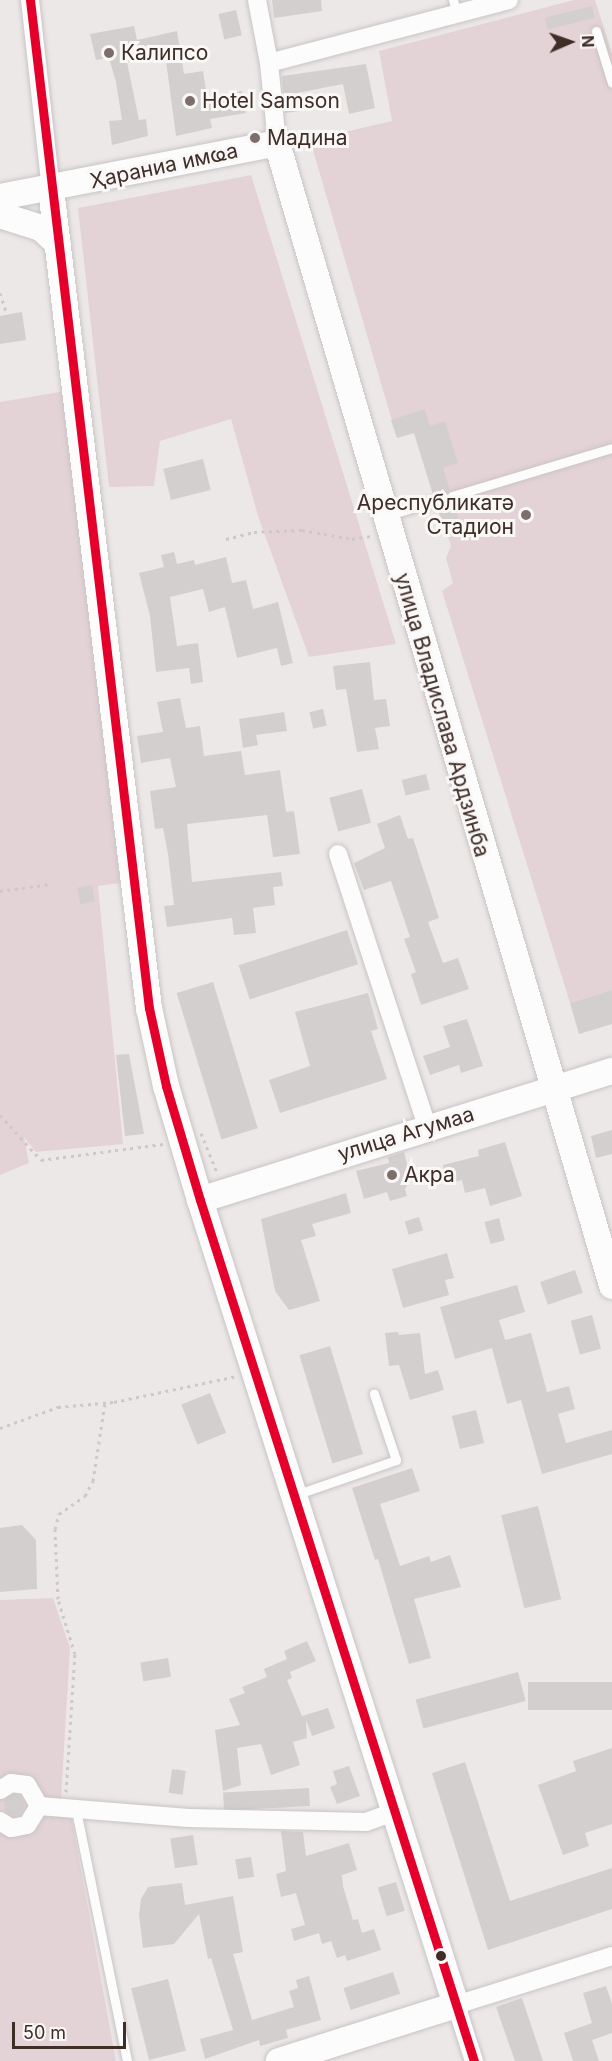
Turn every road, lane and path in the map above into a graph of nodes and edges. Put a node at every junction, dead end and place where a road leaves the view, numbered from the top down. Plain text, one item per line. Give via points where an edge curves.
1 (30, 0) edge
2 (257, 0) edge
3 (509, 0) edge
4 (455, 6) edge
5 (596, 31) dead end
6 (269, 63) junction
7 (612, 83) edge
8 (277, 143) junction
9 (51, 189) junction
10 (0, 197) edge
11 (0, 215) edge
12 (58, 244) junction
13 (0, 293) edge
14 (7, 315) dead end
15 (612, 448) edge
16 (452, 496) dead end
17 (435, 501) dead end
18 (386, 524) junction
19 (226, 539) dead end
20 (338, 854) dead end
21 (51, 884) dead end
22 (0, 891) edge
23 (612, 1071) edge
24 (552, 1090) junction
25 (0, 1114) edge
26 (427, 1126) junction
27 (182, 1138) junction
28 (212, 1196) junction
29 (610, 1274) edge
30 (255, 1371) junction
31 (374, 1394) dead end
32 (105, 1403) junction
33 (0, 1428) edge
34 (295, 1495) junction
35 (0, 1790) edge
36 (39, 1806) junction
37 (70, 1809) junction
38 (397, 1811) junction
39 (0, 1821) edge
40 (612, 1956) edge
41 (456, 2004) junction
42 (127, 2061) edge
43 (279, 2061) edge
44 (474, 2061) edge

1 - 9 street
2 - 6 street
3 - 4 street
4 - 6 street
5 - 7 lane
6 - 8 street
8 - 9 main road, Ҳараниа имҩа
8 - 18 main road, улица Владислава Ардзинба
9 - 10 main road, Ҳараниа имҩа
9 - 12 main road
11 - 12 main road via 41,228
12 - 27 main road via 149,1008
13 - 14 path
15 - 16 lane
17 - 18 lane
18 - 19 path via 352,539 317,531 263,532
18 - 24 main road, улица Владислава Ардзинба
20 - 26 street
21 - 22 path
23 - 24 main road, улица Агумаа
24 - 26 main road, улица Агумаа
24 - 29 main road, улица Владислава Ардзинба
25 - 27 path via 41,1160
26 - 28 main road, улица Агумаа
27 - 28 main road
27 - 28 path via 203,1132
28 - 30 main road
30 - 32 path
30 - 34 main road
31 - 34 lane via 396,1460
32 - 33 path via 58,1407
32 - 37 path via 93,1480 85,1496 59,1514 55,1529 58,1599 75,1654
34 - 38 main road
35 - 36 street via 11,1783 27,1785
36 - 37 street
36 - 39 street via 27,1826 11,1827
37 - 38 street via 189,1818 366,1822
37 - 42 lane
38 - 41 main road
40 - 41 street
41 - 43 main road
41 - 44 street

